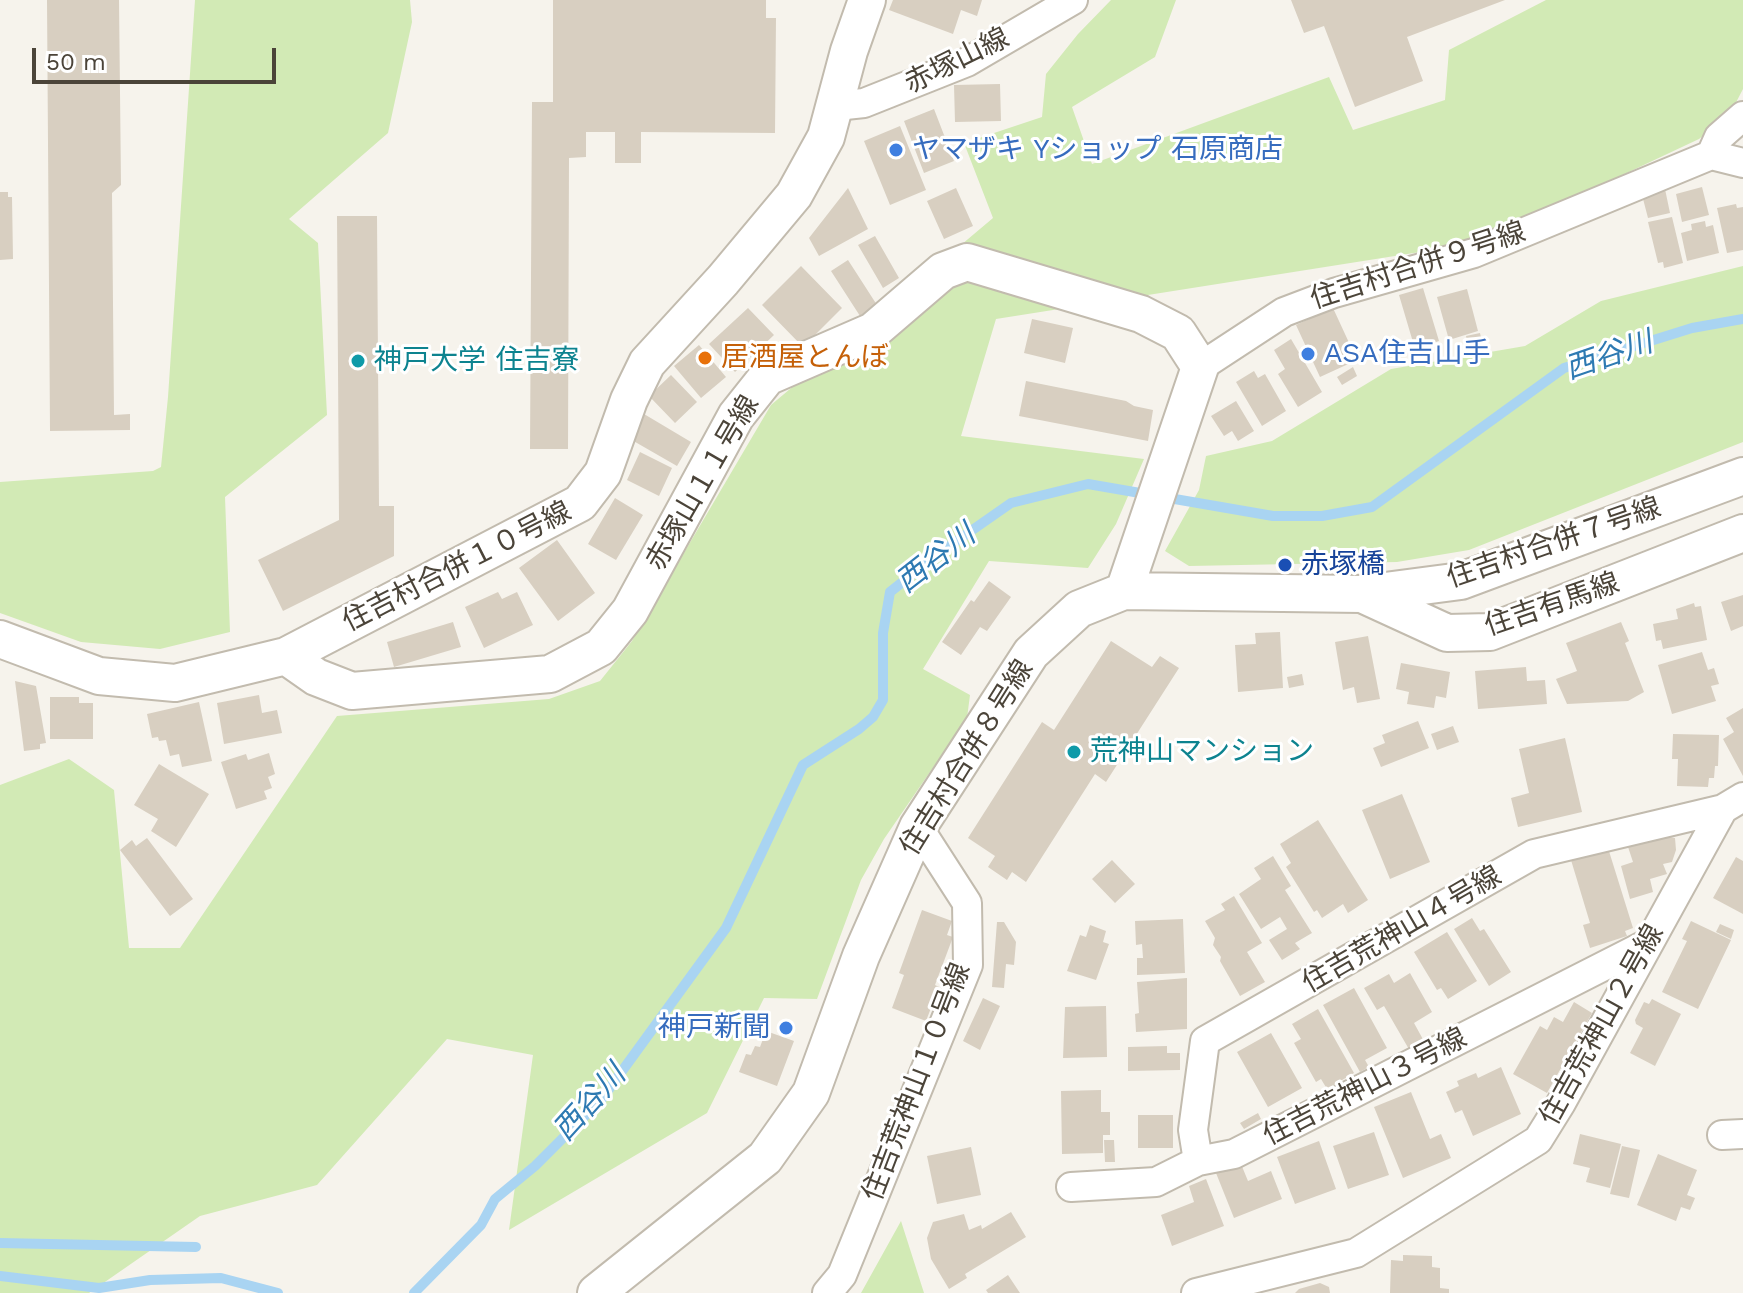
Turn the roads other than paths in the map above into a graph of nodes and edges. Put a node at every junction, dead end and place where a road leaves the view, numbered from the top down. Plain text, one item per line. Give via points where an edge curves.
1 (867, 0) edge
2 (1073, 0) edge
3 (836, 106) junction
4 (1743, 116) edge
5 (1711, 155) junction
6 (1743, 163) edge
7 (1200, 367) junction
8 (1743, 476) edge
9 (1743, 533) edge
10 (1124, 591) junction
11 (1362, 594) junction
12 (0, 639) edge
13 (286, 656) junction
14 (1733, 803) edge
15 (918, 827) junction
16 (1647, 944) junction
17 (1198, 1161) junction
18 (1071, 1187) dead end
19 (596, 1293) edge
20 (827, 1293) edge
21 (1196, 1293) edge

1 - 3 street, 住吉村合併１０号線
2 - 3 street, 赤塚山線 via 967,62 864,103
3 - 13 street, 住吉村合併１０号線 via 826,137 794,195 647,363 603,473 580,503
4 - 5 street via 1719,137
5 - 6 street
5 - 7 street, 住吉村合併９号線 via 1474,253 1284,312
7 - 10 street
7 - 13 street, 赤塚山１１号線 via 1178,333 1141,314 967,262 943,271 873,331 767,377 736,416 630,611 601,647 550,674 352,691 316,677
8 - 11 street, 住吉村合併７号線 via 1461,581
9 - 11 street, 住吉有馬線 via 1490,632 1447,633
10 - 11 street, 住吉村合併８号線
10 - 15 street, 住吉村合併８号線 via 1079,609 1031,653
12 - 13 street, 住吉村合併１０号線 via 99,676 175,683
14 - 16 street, 住吉荒神山２号線
14 - 17 street, 住吉荒神山４号線 via 1534,854 1205,1041 1193,1130
15 - 19 street, 住吉村合併８号線 via 861,956 811,1093 765,1158
15 - 20 street, 住吉荒神山１０号線 via 967,903 968,965 842,1275
16 - 17 street, 住吉荒神山３号線 via 1234,1154
16 - 21 street, 住吉荒神山２号線 via 1538,1140 1356,1253
17 - 18 street, 住吉荒神山３号線 via 1156,1182

